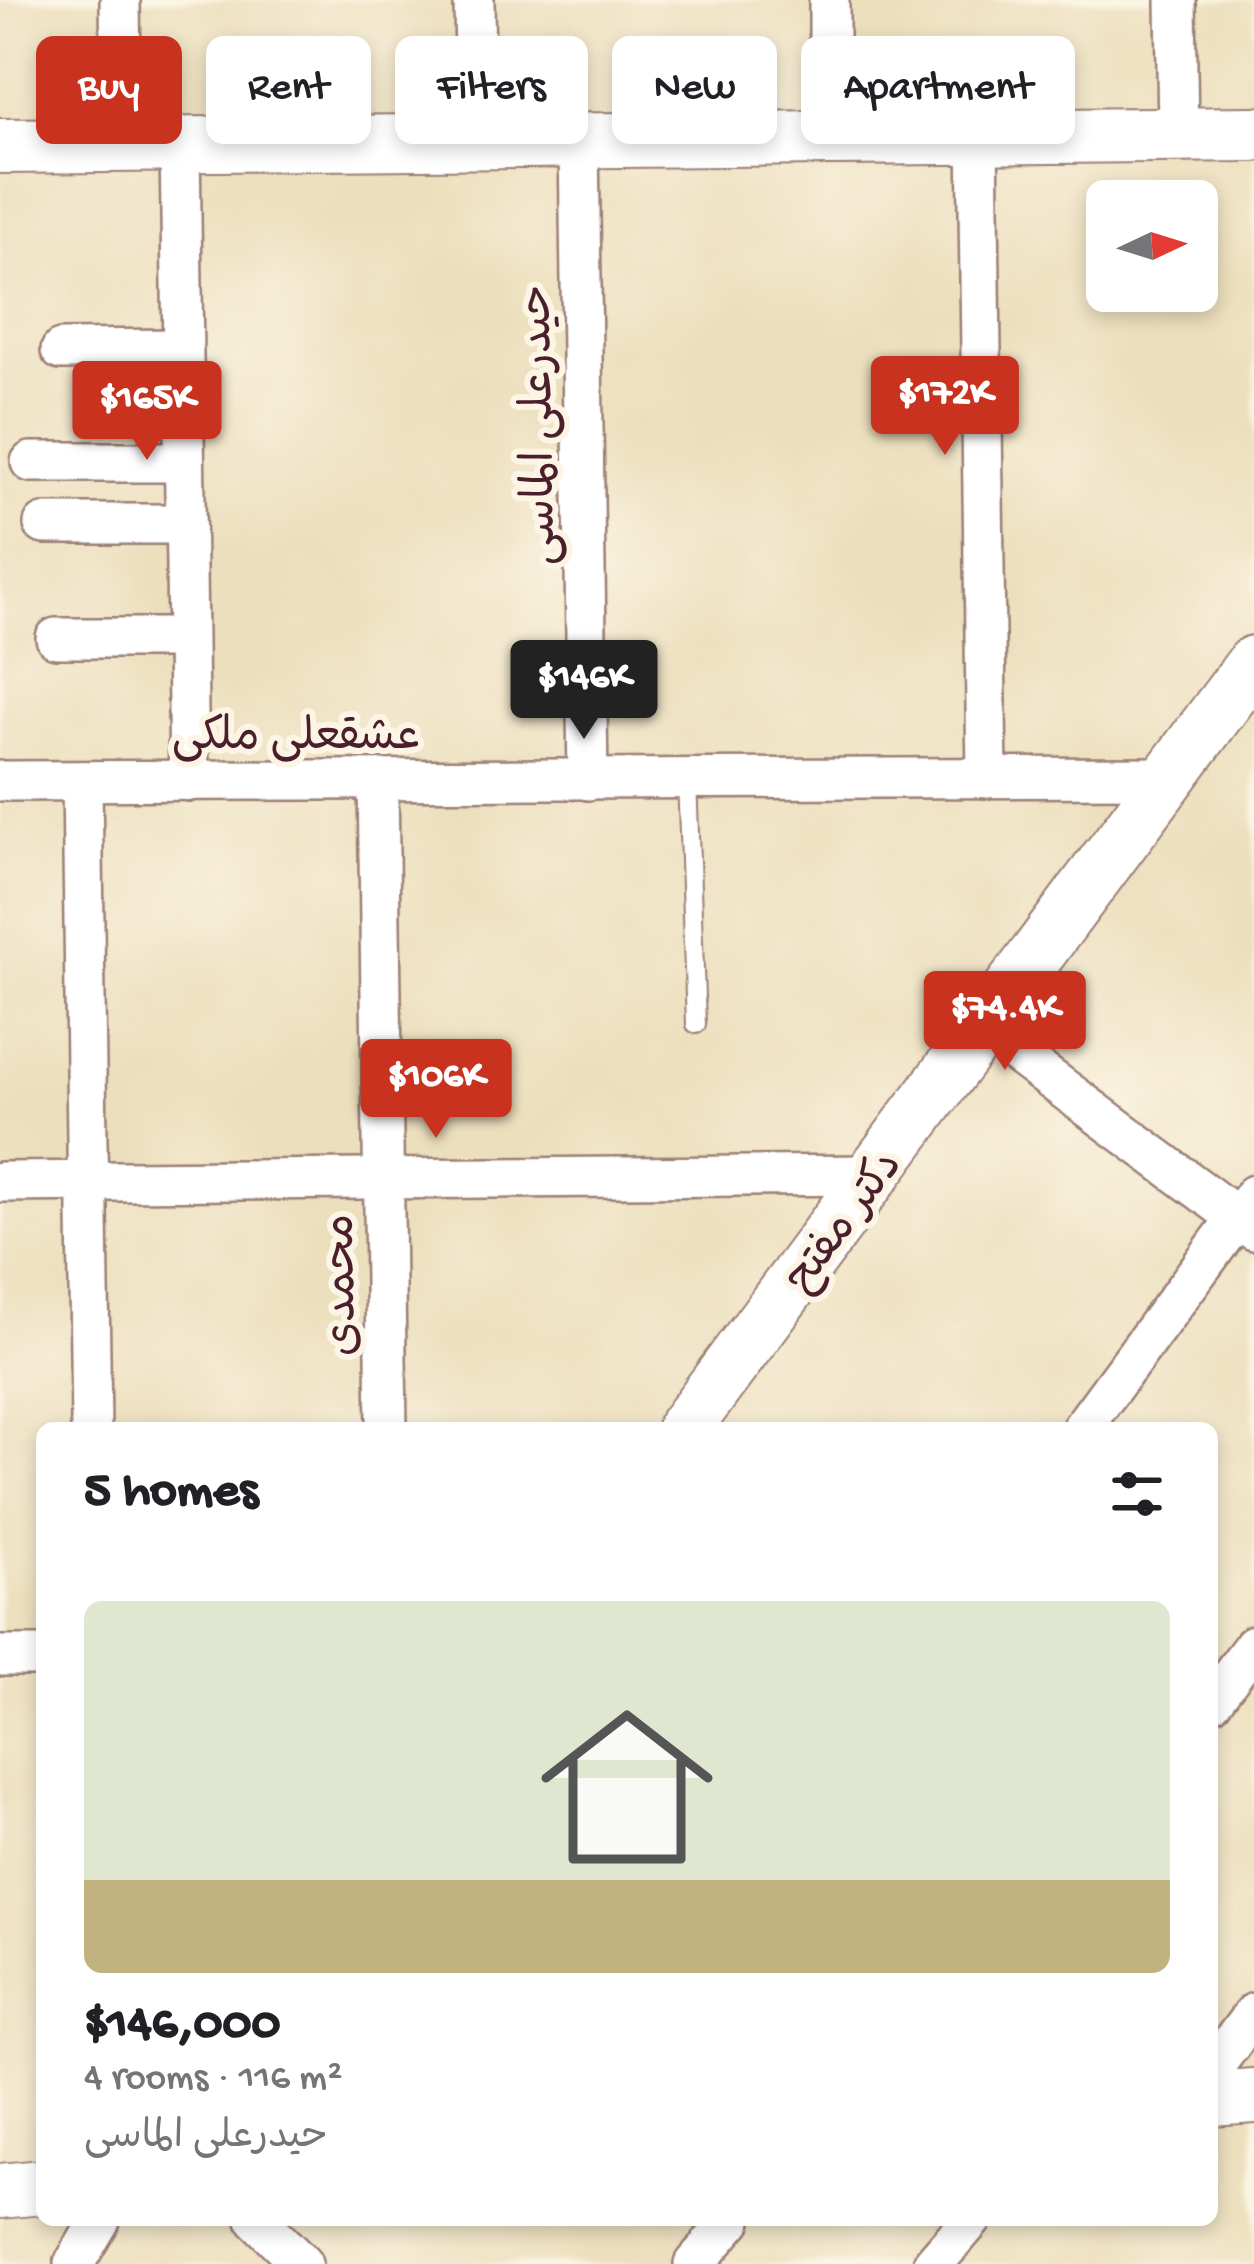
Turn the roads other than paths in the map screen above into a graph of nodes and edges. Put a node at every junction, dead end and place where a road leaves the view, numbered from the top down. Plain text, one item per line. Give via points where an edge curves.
1 (120, 0) edge
2 (474, 0) edge
3 (829, 0) edge
4 (1176, 0) edge
5 (475, 36) edge
6 (829, 36) edge
7 (1254, 134) edge
8 (1178, 135) junction
9 (1075, 136) edge
10 (801, 138) edge
11 (588, 141) edge
12 (395, 143) edge
13 (580, 144) edge
14 (978, 144) edge
15 (122, 145) junction
16 (180, 145) junction
17 (0, 146) edge
18 (182, 349) junction
19 (61, 350) dead end
20 (31, 462) dead end
21 (184, 462) junction
22 (44, 524) dead end
23 (184, 524) junction
24 (56, 638) dead end
25 (186, 638) junction
26 (1254, 663) edge
27 (1168, 777) junction
28 (987, 778) junction
29 (687, 779) junction
30 (378, 780) junction
31 (588, 780) junction
32 (82, 781) junction
33 (189, 781) junction
34 (0, 782) edge
35 (696, 1024) dead end
36 (982, 1028) junction
37 (873, 1174) junction
38 (383, 1178) junction
39 (88, 1181) junction
40 (0, 1182) edge
41 (1248, 1214) edge
42 (91, 1422) edge
43 (387, 1422) edge
44 (688, 1422) edge
45 (1087, 1422) edge
46 (1254, 1645) edge
47 (0, 1656) edge
48 (36, 1656) edge
49 (1218, 1693) edge
50 (1254, 2013) edge
51 (1218, 2061) edge
52 (1254, 2096) edge
53 (1218, 2099) edge
54 (36, 2188) edge
55 (0, 2191) edge
56 (96, 2226) edge
57 (262, 2226) edge
58 (727, 2226) edge
59 (966, 2226) edge
60 (74, 2264) edge
61 (302, 2264) edge
62 (694, 2264) edge
63 (933, 2264) edge

1 - 15 street
2 - 5 street
3 - 6 street
4 - 8 street
7 - 8 street
8 - 9 street
10 - 11 street
12 - 16 street
13 - 31 street, حیدرعلی الماسی
14 - 28 street
15 - 16 street
15 - 17 street
16 - 18 street
18 - 19 street
18 - 21 street
20 - 21 street
21 - 23 street
22 - 23 street
23 - 25 street
24 - 25 street
25 - 33 street
26 - 27 street, دکتر مفتح
27 - 28 street, عشقعلی ملکی
27 - 36 street, دکتر مفتح
28 - 29 street, عشقعلی ملکی
29 - 31 street, عشقعلی ملکی
29 - 35 lane
30 - 31 street, عشقعلی ملکی
30 - 33 street, عشقعلی ملکی
30 - 38 street, محمدی
32 - 33 street, عشقعلی ملکی
32 - 34 street, عشقعلی ملکی
32 - 39 street
36 - 37 street, دکتر مفتح
36 - 41 street
37 - 38 street
37 - 44 street, دکتر مفتح
38 - 39 street
38 - 43 street, محمدی
39 - 40 street
39 - 42 street
41 - 45 street
46 - 49 street
47 - 48 street
50 - 51 street
52 - 53 street
54 - 55 street
56 - 60 street
57 - 61 street
58 - 62 street
59 - 63 street

